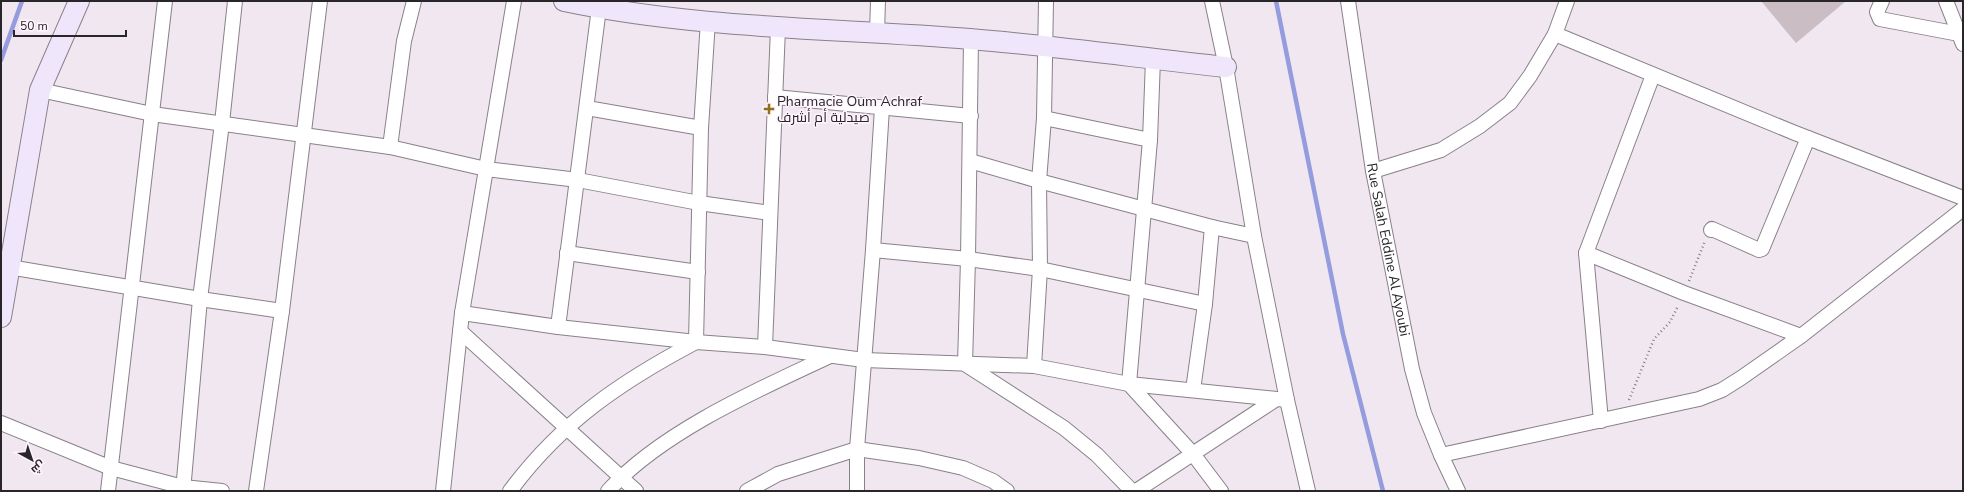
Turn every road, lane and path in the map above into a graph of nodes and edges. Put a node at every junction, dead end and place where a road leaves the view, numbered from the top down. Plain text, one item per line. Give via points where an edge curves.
1 (79, 1) edge
2 (165, 1) edge
3 (235, 1) edge
4 (320, 1) edge
5 (414, 1) edge
6 (514, 1) edge
7 (564, 1) edge
8 (878, 1) edge
9 (1046, 1) edge
10 (1212, 1) edge
11 (1348, 1) edge
12 (1567, 1) edge
13 (1882, 1) edge
14 (1946, 1) edge
15 (599, 8) junction
16 (708, 21) junction
17 (778, 28) junction
18 (877, 33) junction
19 (1555, 34) junction
20 (971, 39) junction
21 (1961, 39) edge
22 (1044, 47) junction
23 (1153, 59) junction
24 (1226, 67) junction
25 (1653, 75) junction
26 (40, 90) junction
27 (775, 97) junction
28 (587, 108) junction
29 (882, 108) junction
30 (152, 114) junction
31 (971, 116) junction
32 (1044, 118) junction
33 (222, 123) junction
34 (701, 128) junction
35 (303, 135) junction
36 (1808, 138) junction
37 (1150, 140) junction
38 (390, 147) junction
39 (970, 161) junction
40 (486, 169) junction
41 (1373, 171) junction
42 (578, 180) junction
43 (1040, 181) junction
44 (1963, 198) edge
45 (699, 203) junction
46 (1145, 208) junction
47 (1963, 209) edge
48 (770, 213) junction
49 (1212, 227) junction
50 (1711, 230) joint
51 (1254, 236) junction
52 (873, 250) junction
53 (567, 253) junction
54 (1586, 253) junction
55 (968, 259) junction
56 (10, 267) junction
57 (1040, 269) junction
58 (698, 272) junction
59 (133, 287) junction
60 (1136, 289) junction
61 (1684, 293) junction
62 (200, 299) junction
63 (1205, 304) junction
64 (282, 310) junction
65 (462, 313) junction
66 (1, 317) edge
67 (558, 327) junction
68 (460, 331) junction
69 (1801, 336) junction
70 (696, 342) junction
71 (765, 347) junction
72 (831, 356) junction
73 (864, 360) junction
74 (965, 364) junction
75 (1034, 366) junction
76 (1129, 384) junction
77 (1193, 390) junction
78 (1281, 400) junction
79 (1622, 416) junction
80 (1601, 421) junction
81 (1, 423) edge
82 (567, 427) junction
83 (857, 449) junction
84 (1193, 454) junction
85 (1441, 455) junction
86 (111, 468) junction
87 (621, 477) junction
88 (183, 489) edge
89 (108, 491) edge
90 (222, 491) edge
91 (256, 491) edge
92 (443, 491) edge
93 (510, 491) edge
94 (608, 491) edge
95 (636, 491) edge
96 (747, 491) edge
97 (857, 491) edge
98 (1007, 491) edge
99 (1132, 491) edge
100 (1136, 491) edge
101 (1221, 491) edge
102 (1308, 491) edge
103 (1458, 491) edge

1 - 26 street
2 - 30 street
3 - 33 street
4 - 35 street
5 - 38 street via 404,41
6 - 40 street
7 - 15 street
8 - 18 street
9 - 22 street
10 - 24 street
11 - 41 street, Rue Salah Eddine Al Ayoubi
12 - 19 street
13 - 21 street via 1877,12 1880,19
14 - 21 street
15 - 16 street
15 - 28 street
16 - 17 street
16 - 34 street
17 - 18 street
17 - 27 street
18 - 20 street
19 - 25 street
19 - 41 street via 1530,76 1510,103 1480,126 1441,150
20 - 22 street
20 - 31 street
22 - 23 street
22 - 32 street
23 - 24 street
23 - 37 street
24 - 51 street
25 - 36 street
25 - 54 street
26 - 30 street
26 - 56 street
27 - 29 street
27 - 48 street
28 - 34 street
28 - 42 street
29 - 31 street
29 - 52 street
30 - 33 street
30 - 59 street
31 - 39 street
32 - 37 street
32 - 43 street
33 - 35 street
33 - 62 street
34 - 45 street
35 - 38 street
35 - 64 street
36 - 44 street
36 - 50 street via 1762,249
37 - 46 street
38 - 40 street
39 - 43 street
39 - 55 street
40 - 42 street
40 - 65 street
41 - 85 street, Rue Salah Eddine Al Ayoubi via 1412,368 1424,413
42 - 45 street
42 - 53 street
43 - 46 street
43 - 57 street
45 - 48 street
45 - 58 street
46 - 49 street
46 - 60 street
47 - 69 street
48 - 71 street
49 - 51 street
49 - 63 street
50 - 61 path
51 - 78 street
52 - 55 street
52 - 73 street
53 - 58 street
53 - 67 street
54 - 61 street
54 - 80 street
55 - 57 street
55 - 74 street
56 - 59 street
56 - 66 street
57 - 60 street
57 - 75 street
58 - 70 street
59 - 62 street
59 - 86 street
60 - 63 street
60 - 76 street
61 - 69 street
61 - 79 path via 1670,322 1654,339
62 - 64 street
62 - 88 street
63 - 77 street
64 - 91 street
65 - 67 street
65 - 68 street
67 - 70 street
68 - 82 street
68 - 92 street
69 - 79 street via 1722,390 1699,399
70 - 71 street
70 - 82 street via 652,365 610,392
71 - 72 street
72 - 73 street
72 - 87 street via 780,379 674,436
73 - 74 street
73 - 83 street
74 - 75 street
74 - 99 street via 1064,428 1097,455
75 - 76 street
76 - 77 street
76 - 84 street
77 - 78 street
78 - 84 street
78 - 102 street
79 - 80 street
80 - 85 street
81 - 86 street
82 - 87 street
82 - 93 street
83 - 96 street via 778,474
83 - 97 street
83 - 98 street via 919,458 963,468 993,481
84 - 100 street
84 - 101 street
85 - 103 street, Rue Salah Eddine Al Ayoubi
86 - 88 street
86 - 89 street
87 - 94 street
87 - 95 street
88 - 90 street

